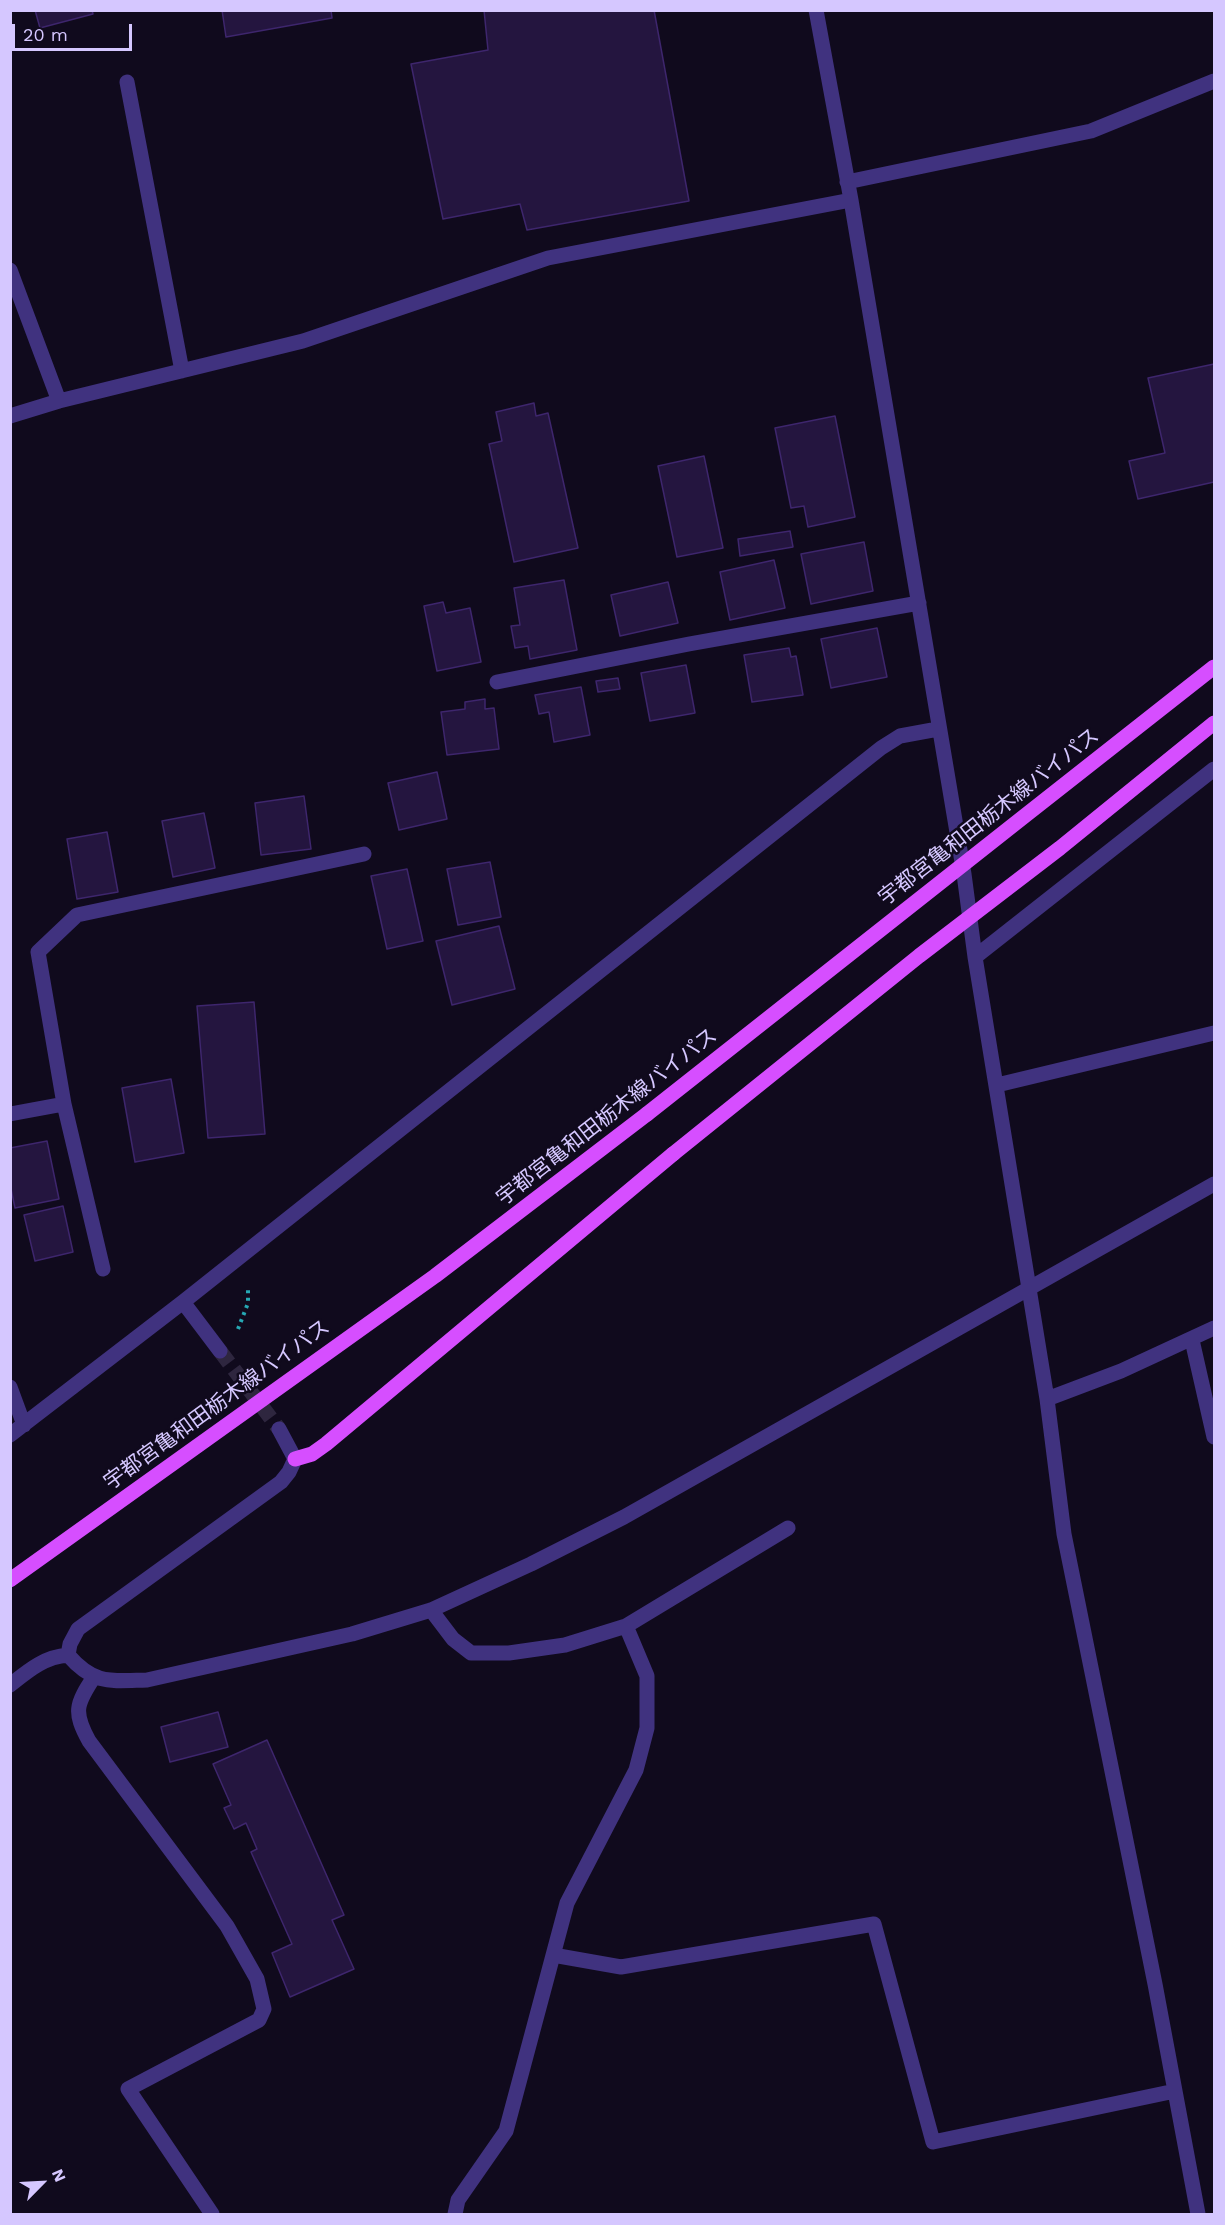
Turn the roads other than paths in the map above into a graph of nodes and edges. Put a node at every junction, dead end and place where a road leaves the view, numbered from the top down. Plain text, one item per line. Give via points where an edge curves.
1 (816, 10) edge
2 (1215, 81) edge
3 (127, 82) dead end
4 (847, 182) junction
5 (851, 200) junction
6 (10, 270) edge
7 (182, 371) junction
8 (59, 401) junction
9 (10, 416) edge
10 (920, 603) junction
11 (1215, 667) edge
12 (497, 682) dead end
13 (1215, 723) edge
14 (938, 729) junction
15 (1215, 769) edge
16 (364, 854) dead end
17 (975, 957) junction
18 (1215, 1033) edge
19 (997, 1085) junction
20 (64, 1104) junction
21 (10, 1114) edge
22 (1215, 1184) edge
23 (103, 1269) dead end
24 (1030, 1287) junction
25 (183, 1302) junction
26 (1215, 1328) edge
27 (1192, 1340) junction
28 (220, 1351) tunnel mouth
29 (10, 1387) edge
30 (1047, 1399) junction
31 (24, 1425) junction
32 (279, 1429) tunnel mouth
33 (10, 1436) edge
34 (1215, 1437) edge
35 (295, 1459) junction
36 (788, 1528) dead end
37 (10, 1580) edge
38 (431, 1610) junction
39 (626, 1626) junction
40 (68, 1655) junction
41 (94, 1677) junction
42 (10, 1685) edge
43 (553, 1954) junction
44 (1174, 2091) junction
45 (212, 2214) edge
46 (455, 2214) edge
47 (1198, 2214) edge

1 - 4 street
2 - 4 street via 1091,131
3 - 7 street
4 - 5 street
5 - 7 street via 548,258 303,340
5 - 10 street
6 - 8 street
7 - 8 street
8 - 9 street
10 - 12 street
10 - 14 street
11 - 37 main road, 宇都宮亀和田栃木線バイパス, bridge via 435,1276
13 - 35 main road, bridge via 673,1154 326,1444
14 - 17 street
14 - 25 street via 900,736 881,748
15 - 17 street
16 - 20 street via 77,915 38,952
17 - 19 street
18 - 19 street
19 - 24 street
20 - 21 street
20 - 23 street
22 - 24 street
24 - 30 street
24 - 38 street via 624,1517
25 - 28 street
25 - 31 street
26 - 27 street
27 - 30 street
27 - 34 street
29 - 31 street
30 - 44 street via 1064,1534
31 - 33 street
32 - 35 street
35 - 40 street via 281,1482 78,1629
36 - 39 street
38 - 39 street via 453,1639 471,1653 509,1653 566,1645
38 - 41 street via 352,1634 147,1680
39 - 43 street via 647,1676 647,1728 636,1770 567,1903
40 - 41 street
40 - 42 street via 41,1661
41 - 45 street via 79,1700 80,1724 228,1926 257,1979 264,2009 259,2020 128,2089
43 - 44 street via 621,1967 874,1924 933,2142
43 - 46 street via 506,2131 458,2200
44 - 47 street

